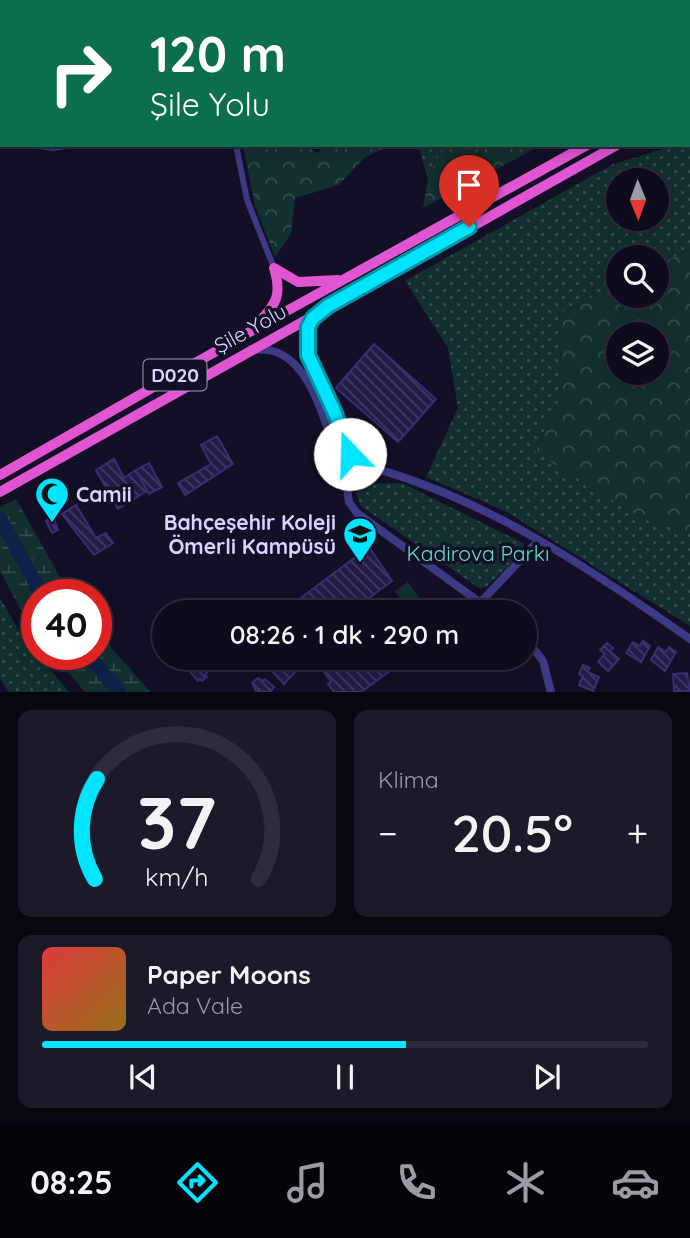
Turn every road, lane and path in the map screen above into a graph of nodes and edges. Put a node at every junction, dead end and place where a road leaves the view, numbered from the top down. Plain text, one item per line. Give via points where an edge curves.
1 (236, 147) edge
2 (583, 147) edge
3 (613, 147) edge
4 (274, 268) junction
5 (345, 279) junction
6 (328, 306) junction
7 (249, 332) junction
8 (251, 349) junction
9 (350, 454) junction
10 (336, 455) junction
11 (359, 464) junction
12 (3, 473) edge
13 (345, 481) junction
14 (0, 492) edge
15 (538, 541) junction
16 (476, 600) edge
17 (483, 600) edge
18 (690, 639) edge
19 (537, 653) edge
20 (551, 692) edge

1 - 4 street via 247,200
2 - 5 highway, Şile Yolu / D020
3 - 6 highway, Şile Yolu / D020
4 - 5 highway via 298,282
4 - 7 highway via 278,295 270,312
5 - 7 highway, Şile Yolu / D020
6 - 8 highway, Şile Yolu / D020
6 - 9 street via 308,327 308,355
7 - 12 highway, Şile Yolu / D020
8 - 10 street via 274,351 296,367 310,386
8 - 14 highway, Şile Yolu / D020
9 - 10 street
9 - 11 street
10 - 13 street via 330,462 331,472
11 - 13 street via 357,474
11 - 15 street via 481,508
13 - 16 street via 346,496 357,513
15 - 17 street
15 - 18 street via 609,582
19 - 20 street

